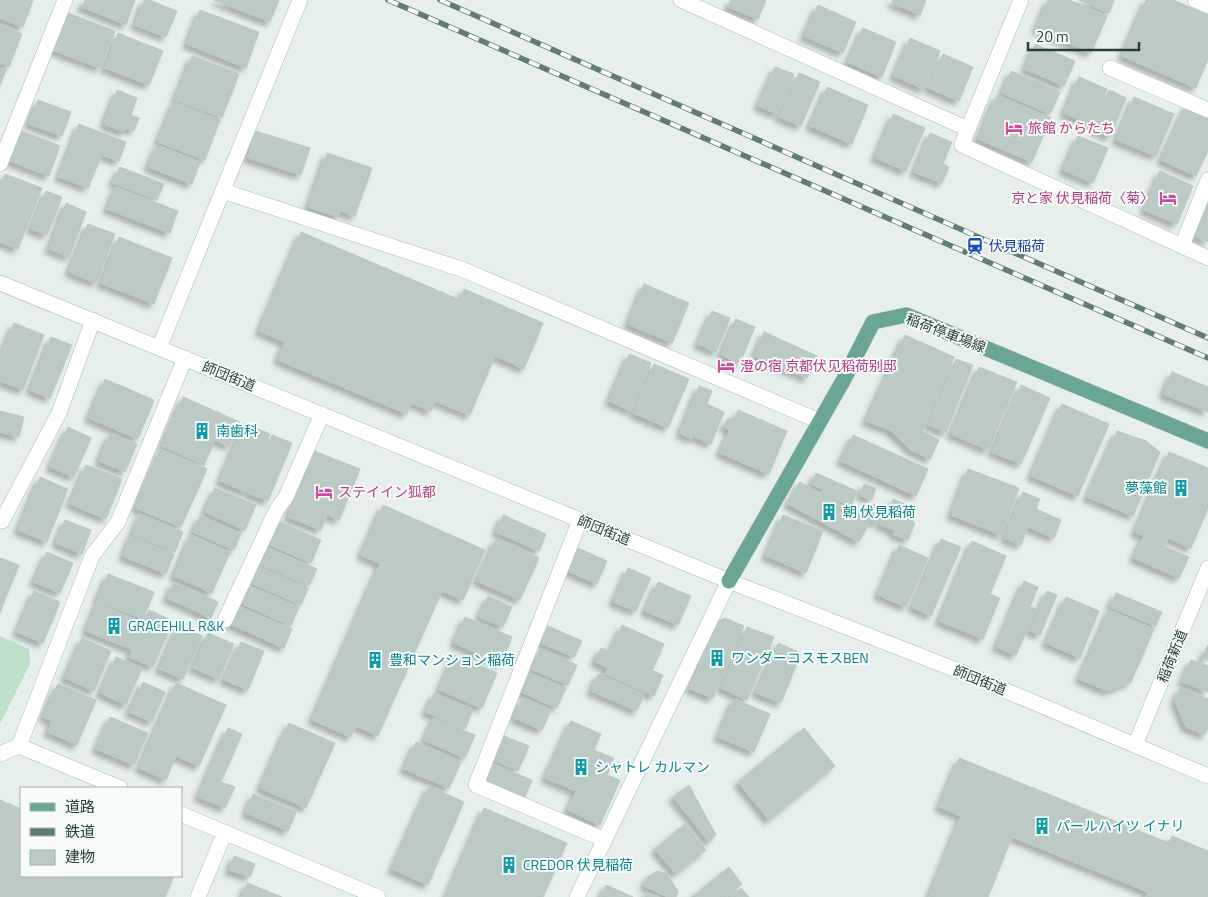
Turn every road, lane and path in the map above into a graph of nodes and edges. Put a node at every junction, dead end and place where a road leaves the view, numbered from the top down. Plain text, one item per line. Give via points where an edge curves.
1 (65, 0) edge
2 (300, 0) edge
3 (681, 0) edge
4 (1020, 0) edge
5 (1195, 0) edge
6 (1208, 6) edge
7 (1110, 68) dead end
8 (1208, 110) edge
9 (968, 129) junction
10 (0, 164) edge
11 (1208, 180) edge
12 (223, 191) junction
13 (1182, 246) junction
14 (1208, 258) edge
15 (0, 282) edge
16 (93, 320) junction
17 (159, 348) junction
18 (185, 358) junction
19 (322, 414) junction
20 (819, 421) junction
21 (1208, 441) edge
22 (580, 520) junction
23 (0, 521) edge
24 (1208, 568) edge
25 (729, 581) junction
26 (225, 620) dead end
27 (1135, 745) junction
28 (19, 746) junction
29 (0, 754) edge
30 (1208, 776) edge
31 (118, 787) edge
32 (182, 814) edge
33 (225, 832) junction
34 (605, 840) junction
35 (198, 897) edge
36 (378, 897) edge
37 (577, 897) edge

1 - 10 street
2 - 12 street
3 - 9 street
4 - 9 street
5 - 6 street
7 - 8 street
9 - 13 street via 962,145
11 - 13 street
12 - 17 street
12 - 20 street via 464,270
13 - 14 street
15 - 16 street, 師団街道
16 - 17 street, 師団街道
16 - 23 street via 59,413
17 - 18 street, 師団街道
18 - 19 street, 師団街道
18 - 28 street via 118,522 92,556
19 - 22 street, 師団街道
19 - 26 street via 286,497 277,509
20 - 21 main road, 稲荷停車場線 via 873,322 906,315
20 - 25 main road, 稲荷停車場線
22 - 25 street, 師団街道
22 - 34 street via 476,785
24 - 27 street, 稲荷新道
25 - 27 street, 師団街道 via 964,673
25 - 34 street
27 - 30 street, 師団街道
28 - 29 street
28 - 31 street
32 - 33 street
33 - 35 street
33 - 36 street
34 - 37 street

